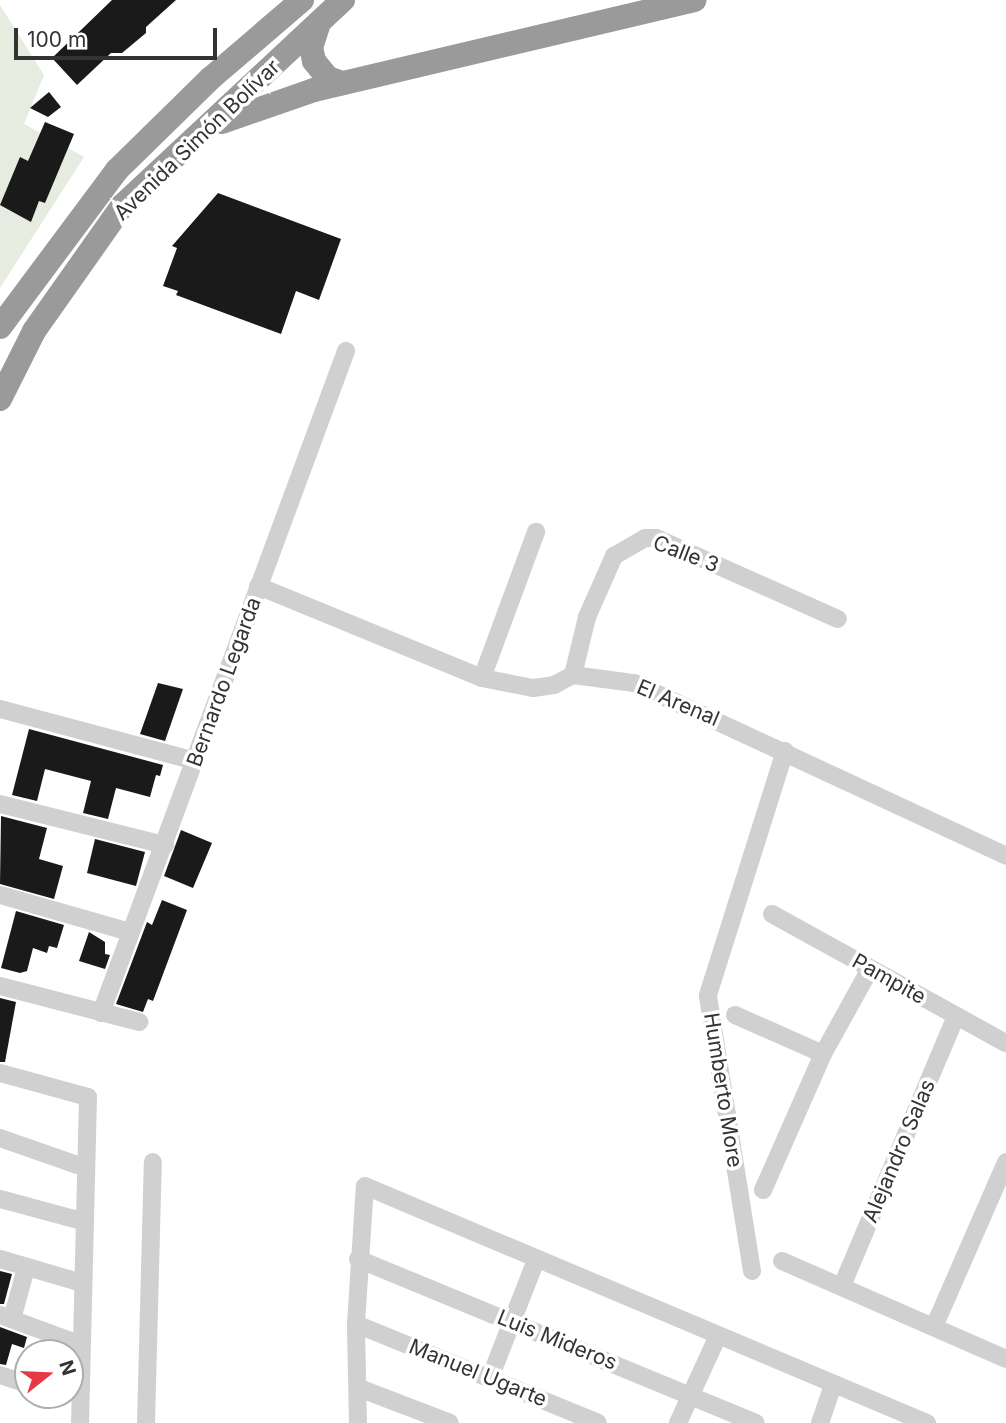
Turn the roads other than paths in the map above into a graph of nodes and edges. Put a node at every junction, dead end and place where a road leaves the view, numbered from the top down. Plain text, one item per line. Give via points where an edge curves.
1 (302, 0) edge
2 (343, 0) edge
3 (695, 0) edge
4 (318, 26) junction
5 (342, 83) junction
6 (201, 131) junction
7 (0, 327) edge
8 (346, 351) dead end
9 (0, 399) edge
10 (536, 532) dead end
11 (258, 586) junction
12 (838, 619) dead end
13 (573, 675) junction
14 (482, 678) junction
15 (0, 709) edge
16 (785, 751) junction
17 (196, 761) junction
18 (0, 804) edge
19 (165, 845) junction
20 (1006, 856) edge
21 (0, 895) edge
22 (772, 914) dead end
23 (130, 932) junction
24 (870, 969) junction
25 (0, 986) edge
26 (101, 1013) junction
27 (735, 1016) dead end
28 (956, 1016) junction
29 (139, 1022) dead end
30 (1006, 1043) edge
31 (823, 1054) junction
32 (0, 1073) edge
33 (0, 1138) edge
34 (1006, 1162) edge
35 (153, 1166) dead end
36 (83, 1167) junction
37 (763, 1190) dead end
38 (0, 1199) edge
39 (85, 1222) junction
40 (0, 1259) edge
41 (358, 1259) junction
42 (536, 1260) junction
43 (782, 1261) dead end
44 (26, 1268) junction
45 (752, 1271) dead end
46 (82, 1283) junction
47 (842, 1286) junction
48 (6, 1317) edge
49 (511, 1321) junction
50 (356, 1324) junction
51 (934, 1327) junction
52 (717, 1338) junction
53 (65, 1339) edge
54 (79, 1339) edge
55 (1006, 1359) edge
56 (490, 1378) junction
57 (833, 1385) junction
58 (359, 1388) junction
59 (690, 1395) junction
60 (558, 1415) edge
61 (146, 1423) edge
62 (358, 1423) edge
63 (450, 1423) edge
64 (598, 1423) edge
65 (678, 1423) edge
66 (755, 1423) edge
67 (820, 1423) edge
68 (927, 1423) edge

1 - 7 highway, Avenida Simón Bolívar via 211,78 117,170
2 - 4 highway, Avenida Simón Bolívar
3 - 5 highway
4 - 5 highway via 311,47 314,61 328,78
4 - 6 highway, Avenida Simón Bolívar
5 - 6 highway via 245,111
6 - 9 highway, Avenida Simón Bolívar via 124,205 85,256 34,331
8 - 11 street, Bernardo Legarda
10 - 14 street
11 - 14 street, El Arenal
11 - 17 street, Bernardo Legarda
12 - 13 street, Calle 3 via 656,538 645,538 614,556 587,617
13 - 14 street, El Arenal via 554,685 533,688
13 - 16 street, El Arenal via 634,683
15 - 17 street
16 - 20 street, El Arenal
16 - 45 street, Humberto More via 708,995
17 - 19 street, Bernardo Legarda
18 - 19 street
19 - 23 street, Bernardo Legarda
21 - 23 street
22 - 24 street, Pampite
23 - 26 street, Bernardo Legarda
24 - 28 street, Pampite
24 - 31 street
25 - 26 street
26 - 29 street
27 - 31 street
28 - 30 street, Pampite
28 - 47 street, Alejandro Salas
31 - 37 street
32 - 36 street via 88,1097
33 - 36 street
34 - 51 street
35 - 61 street
36 - 39 street
38 - 39 street
39 - 46 street
40 - 44 street
41 - 42 street via 365,1186
41 - 49 street, Luis Mideros
41 - 50 street
42 - 49 street
42 - 52 street
43 - 47 street
44 - 46 street
44 - 48 street
46 - 54 street
47 - 51 street
48 - 53 street
49 - 56 street
49 - 59 street, Luis Mideros
50 - 56 street, Manuel Ugarte
50 - 58 street
51 - 55 street
52 - 57 street
52 - 59 street
56 - 60 street, Manuel Ugarte
57 - 67 street
57 - 68 street
58 - 62 street
58 - 63 street
59 - 65 street
59 - 66 street, Luis Mideros
60 - 64 street, Manuel Ugarte

